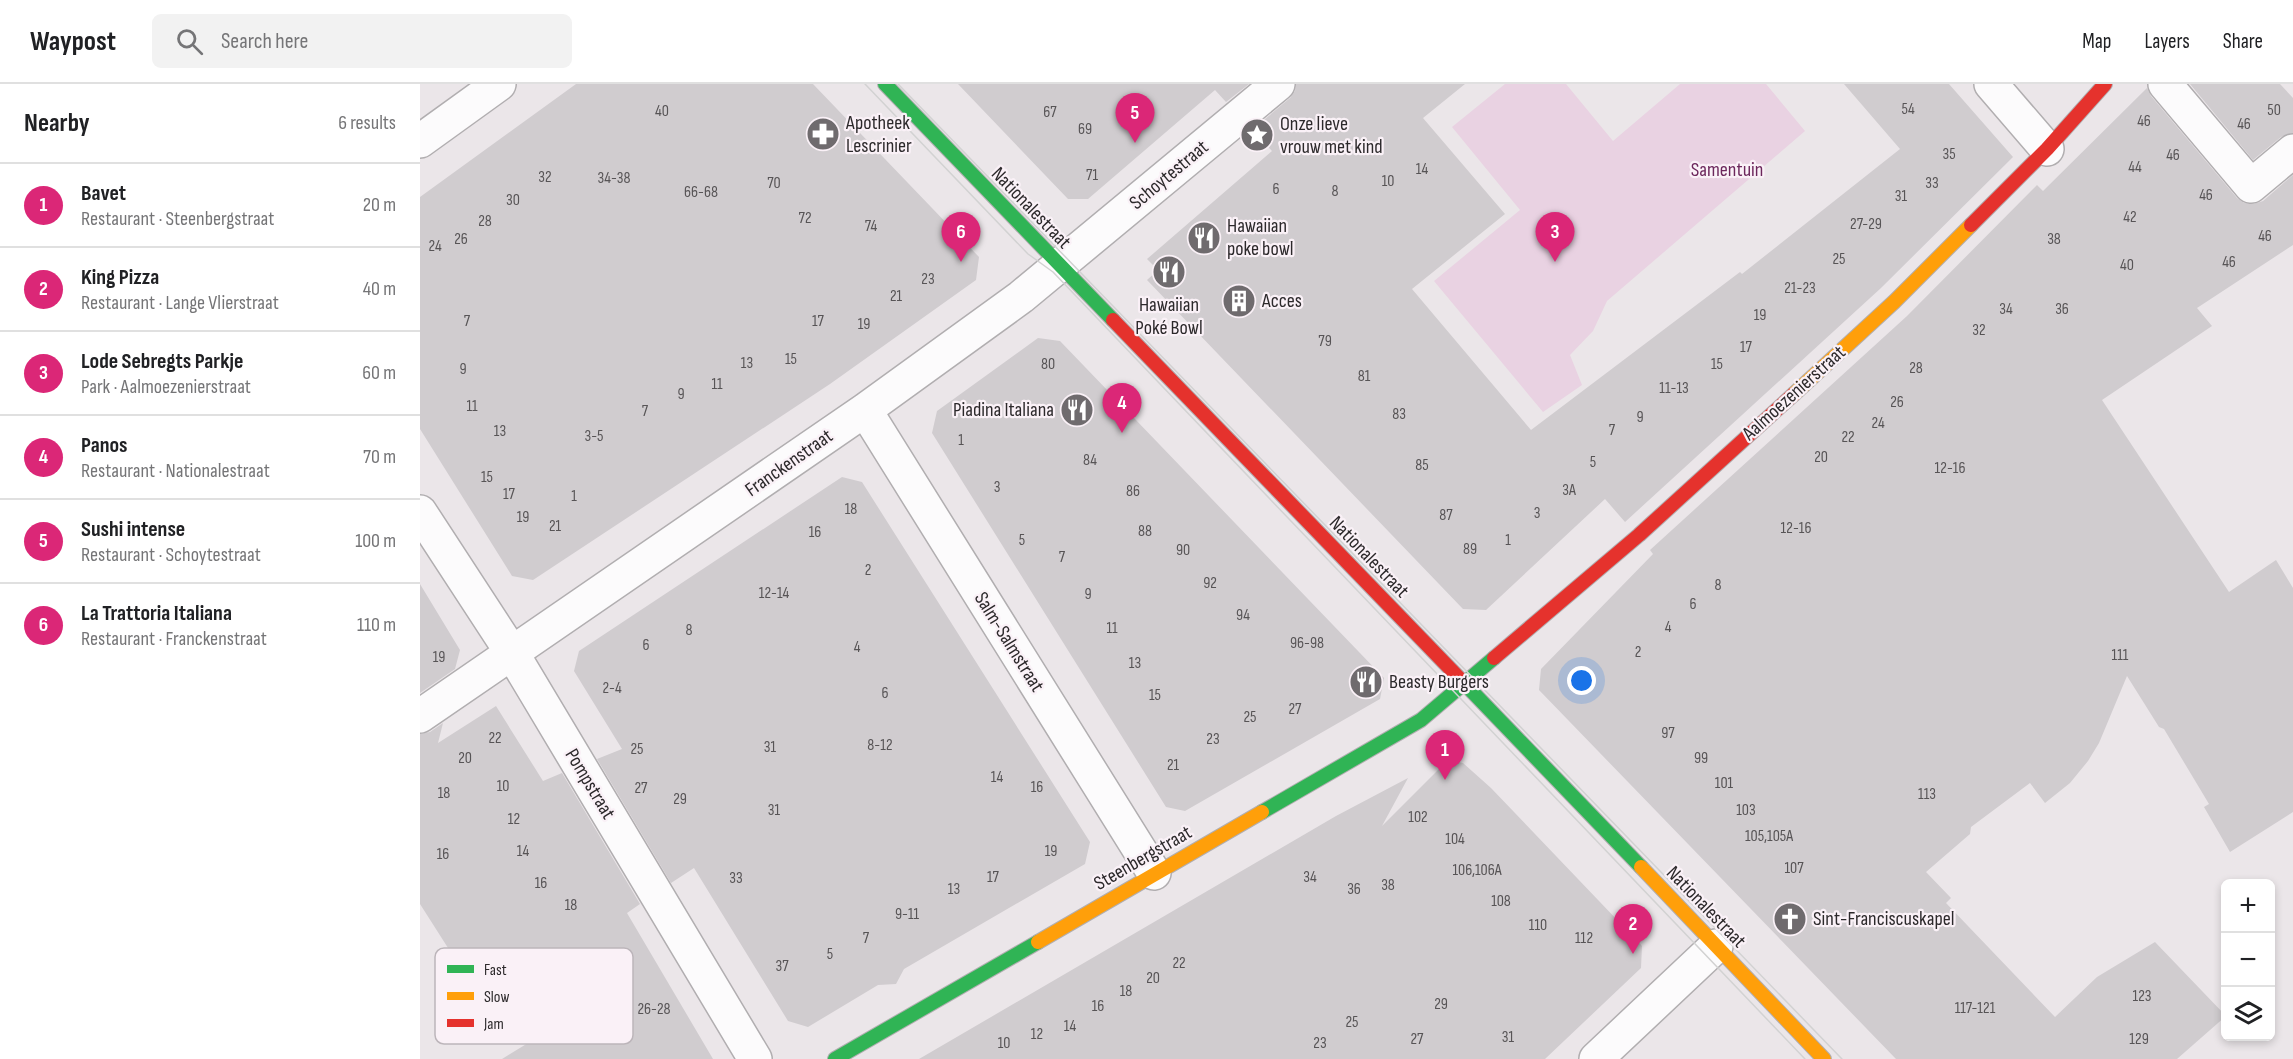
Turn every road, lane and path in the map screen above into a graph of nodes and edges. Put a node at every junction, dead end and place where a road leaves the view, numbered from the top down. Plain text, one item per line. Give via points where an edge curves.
1 (500, 84) edge
2 (885, 84) edge
3 (1278, 84) edge
4 (1991, 84) edge
5 (2105, 84) edge
6 (2165, 84) edge
7 (420, 141) edge
8 (2047, 149) junction
9 (2293, 151) edge
10 (1060, 266) junction
11 (864, 410) junction
12 (420, 512) edge
13 (512, 653) junction
14 (1464, 683) junction
15 (420, 716) edge
16 (1154, 873) junction
17 (1716, 946) junction
18 (755, 1059) edge
19 (835, 1059) edge
20 (1596, 1059) edge
21 (1824, 1059) edge

1 - 7 street
2 - 10 street, Nationalestraat
3 - 10 street, Schoytestraat
4 - 8 street
5 - 8 street, Aalmoezenierstraat
6 - 9 street via 2251,186
8 - 14 street, Aalmoezenierstraat via 1885,310 1639,535
10 - 11 street, Franckenstraat
10 - 14 street, Nationalestraat
11 - 13 street, Franckenstraat
11 - 16 street, Salm-Salmstraat
12 - 13 street, Pompstraat
13 - 15 street, Franckenstraat
13 - 18 street, Pompstraat
14 - 16 street, Steenbergstraat via 1421,720
14 - 17 street, Nationalestraat
16 - 19 street, Steenbergstraat
17 - 20 street
17 - 21 street, Nationalestraat

